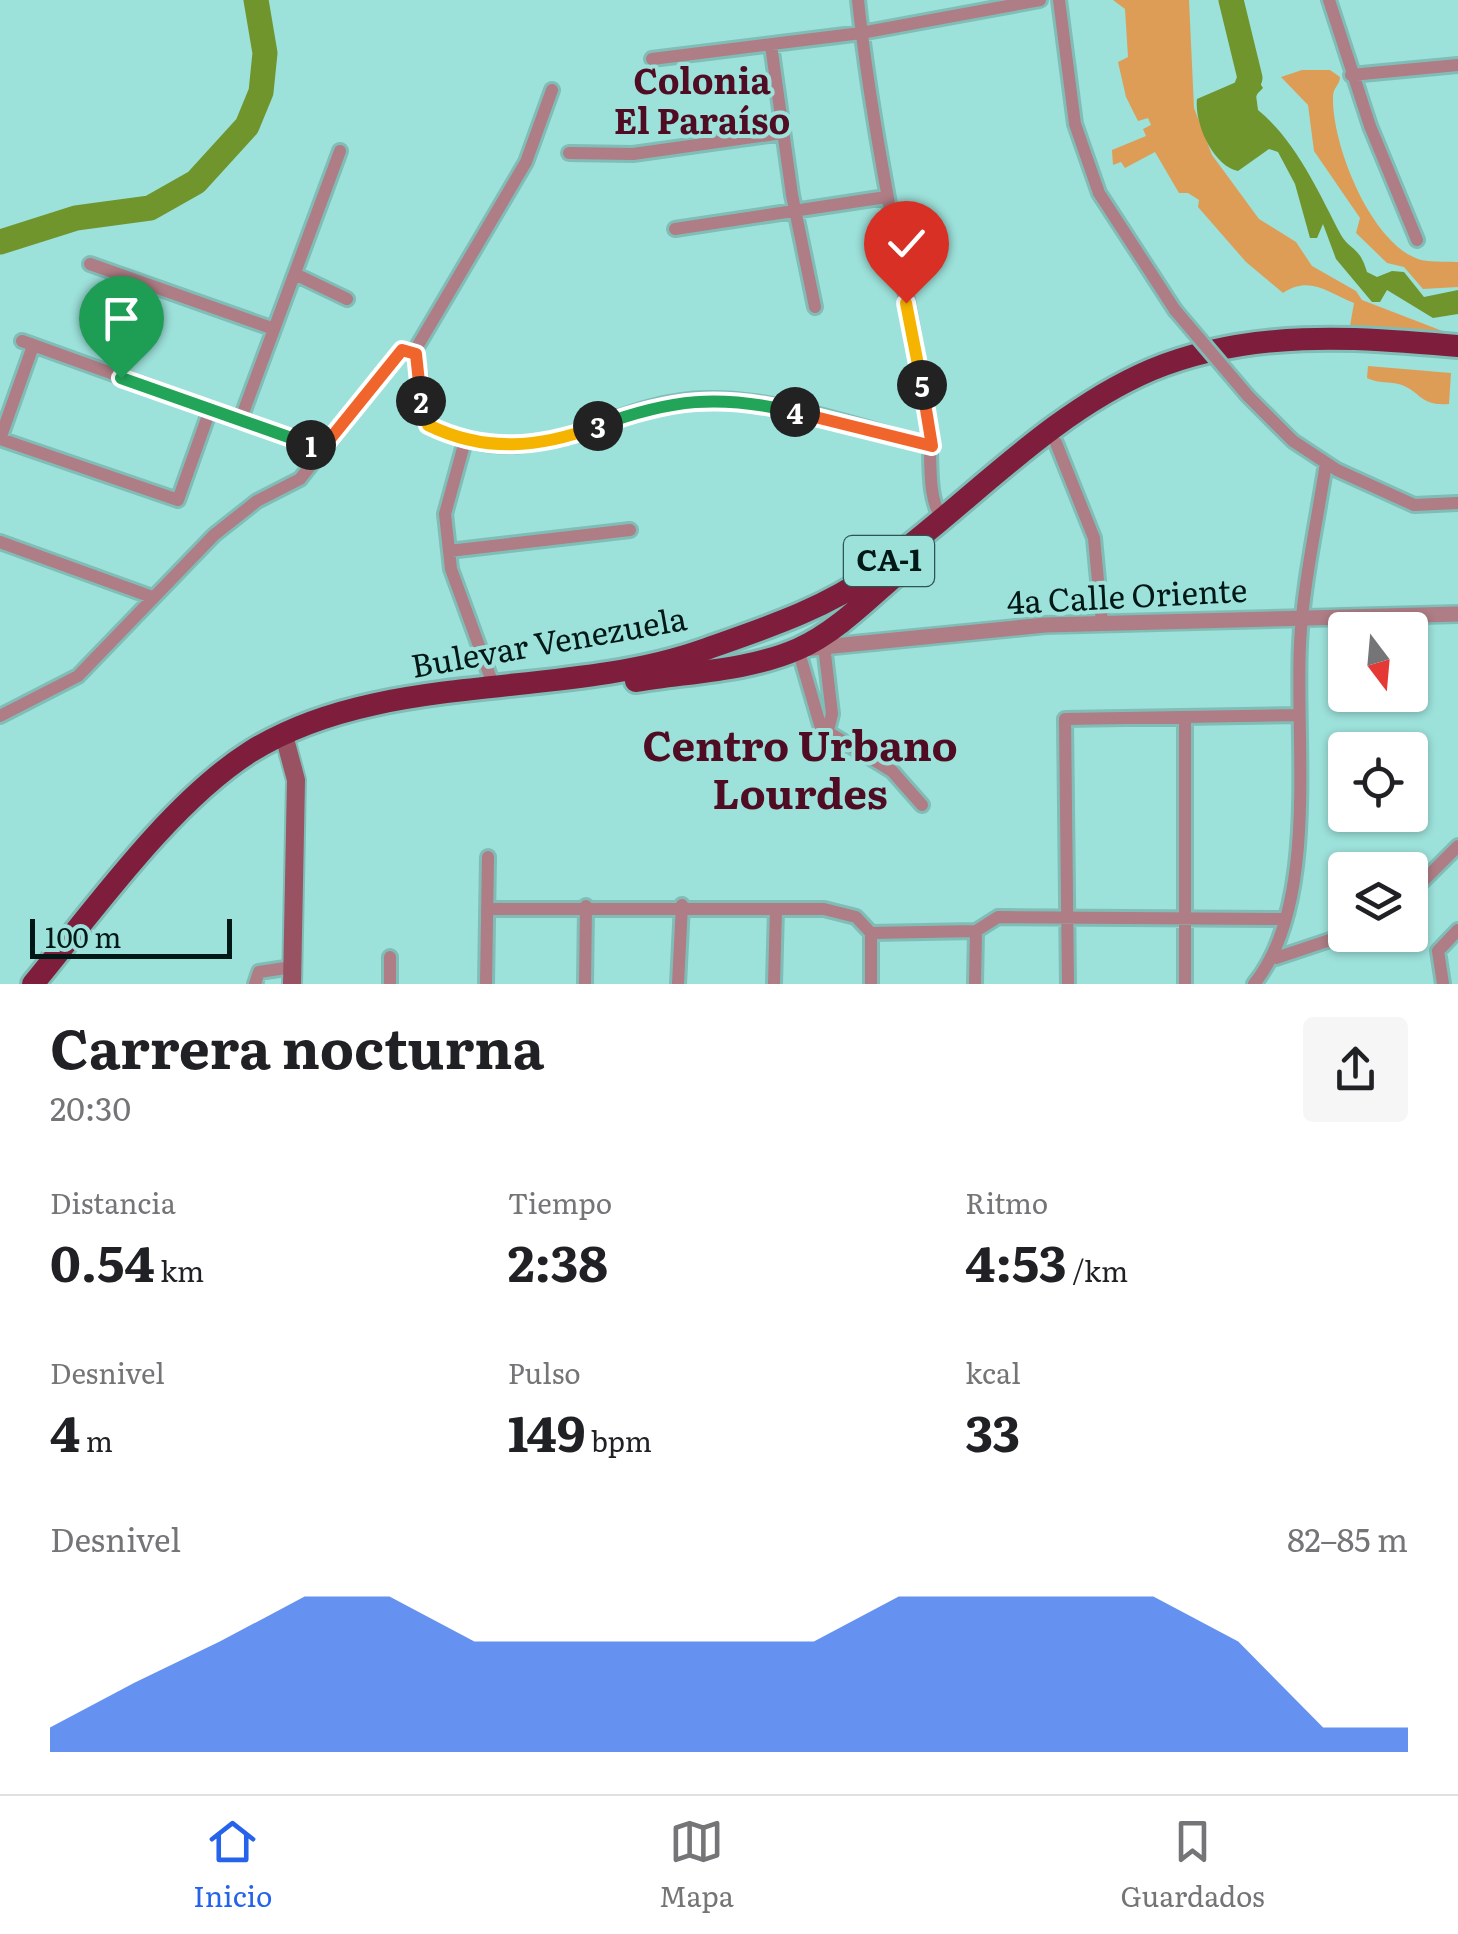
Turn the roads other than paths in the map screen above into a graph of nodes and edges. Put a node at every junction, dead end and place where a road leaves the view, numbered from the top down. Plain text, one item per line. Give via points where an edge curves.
1 (858, 0) edge
2 (1040, 0) edge
3 (1059, 0) edge
4 (1329, 0) edge
5 (958, 7) edge
6 (862, 33) junction
7 (771, 46) junction
8 (652, 59) dead end
9 (1458, 65) edge
10 (1351, 75) junction
11 (552, 90) dead end
12 (782, 133) junction
13 (340, 151) dead end
14 (570, 153) dead end
15 (886, 197) junction
16 (795, 207) junction
17 (675, 229) dead end
18 (1417, 240) dead end
19 (90, 264) dead end
20 (297, 275) junction
21 (347, 299) dead end
22 (816, 307) dead end
23 (274, 330) junction
24 (1458, 346) edge
25 (414, 352) junction
26 (1458, 359) edge
27 (210, 410) junction
28 (240, 421) junction
29 (465, 441) junction
30 (1056, 443) junction
31 (932, 446) junction
32 (322, 449) junction
33 (1326, 464) junction
34 (1458, 503) edge
35 (942, 518) junction
36 (630, 530) dead end
37 (0, 542) edge
38 (449, 551) junction
39 (152, 597) junction
40 (799, 614) junction
41 (1458, 614) edge
42 (1302, 618) junction
43 (1102, 623) junction
44 (824, 641) junction
45 (798, 649) junction
46 (494, 687) junction
47 (1298, 715) junction
48 (0, 716) edge
49 (1185, 717) junction
50 (319, 722) junction
51 (827, 734) junction
52 (287, 744) junction
53 (251, 752) junction
54 (922, 805) dead end
55 (1458, 846) edge
56 (488, 857) dead end
57 (1428, 876) edge
58 (586, 906) junction
59 (682, 906) junction
60 (487, 909) junction
61 (776, 909) junction
62 (1066, 916) junction
63 (1185, 918) junction
64 (1282, 919) junction
65 (1458, 930) edge
66 (976, 931) junction
67 (871, 933) junction
68 (1328, 941) edge
69 (390, 957) dead end
70 (1276, 958) junction
71 (292, 976) edge
72 (33, 984) edge
73 (51, 984) edge
74 (255, 984) edge
75 (390, 984) edge
76 (486, 984) edge
77 (585, 984) edge
78 (678, 984) edge
79 (774, 984) edge
80 (871, 984) edge
81 (975, 984) edge
82 (1068, 984) edge
83 (1184, 984) edge
84 (1254, 984) edge
85 (1444, 984) edge

1 - 6 street
2 - 5 street
3 - 33 street, bridge via 1075,124 1099,193 1174,310 1280,430
4 - 10 street
5 - 6 street
6 - 7 street
6 - 15 street
7 - 8 street
7 - 12 street
9 - 10 street
10 - 18 street
11 - 25 street via 526,162
12 - 14 street via 633,154
12 - 16 street
13 - 20 street
15 - 16 street
15 - 31 street
16 - 17 street
16 - 22 street
19 - 23 street
20 - 21 street
20 - 23 street
23 - 28 street
24 - 35 highway, Bulevar Venezuela / CA-1 via 1292,339 1214,350 1154,369 1070,418
25 - 29 street via 428,425
25 - 32 street via 402,350
26 - 30 highway, Bulevar Venezuela / CA-1 via 1330,350 1242,358 1148,388
27 - 27 street via 27,344 0,439 178,500
27 - 28 street
28 - 32 street
29 - 31 street via 554,442 660,405 708,399 764,405
29 - 38 street via 446,514
30 - 43 street via 1094,538
30 - 44 highway, Bulevar Venezuela / CA-1
31 - 35 street via 935,504
32 - 39 street via 300,479 221,528
33 - 34 street via 1411,504
33 - 42 street
35 - 40 highway, Bulevar Venezuela / CA-1 via 873,574
36 - 38 street
37 - 39 street
38 - 46 street
39 - 48 street via 78,676
40 - 45 highway via 790,630
40 - 46 highway, Bulevar Venezuela / CA-1 via 644,665
41 - 42 street, 4a Calle Oriente
42 - 43 street, 4a Calle Oriente
42 - 47 street
43 - 44 street, 4a Calle Oriente
44 - 45 highway, Bulevar Venezuela / CA-1
44 - 51 street via 832,714
45 - 51 street via 812,710
45 - 52 highway, Bulevar Venezuela / CA-1 via 733,667 356,726
46 - 50 highway, Bulevar Venezuela / CA-1
47 - 49 street
47 - 64 street via 1300,854
49 - 62 street via 1065,718
49 - 63 street
50 - 52 highway
50 - 53 highway, Bulevar Venezuela / CA-1
51 - 54 street via 887,766
52 - 53 highway
52 - 71 main road via 296,794
52 - 73 highway, Bulevar Venezuela / CA-1 via 191,817
53 - 72 highway, Bulevar Venezuela / CA-1 via 176,814
55 - 57 street
56 - 60 street
58 - 59 street
58 - 60 street
58 - 77 street
59 - 61 street
59 - 78 street
60 - 76 street
61 - 67 street via 829,909 856,918
61 - 79 street
62 - 63 street
62 - 66 street via 998,917
62 - 82 street
63 - 64 street
63 - 83 street
64 - 70 street
65 - 85 street via 1438,951
66 - 67 street
66 - 81 street
67 - 80 street
68 - 70 street
69 - 75 street
70 - 84 street
71 - 74 street via 259,972

